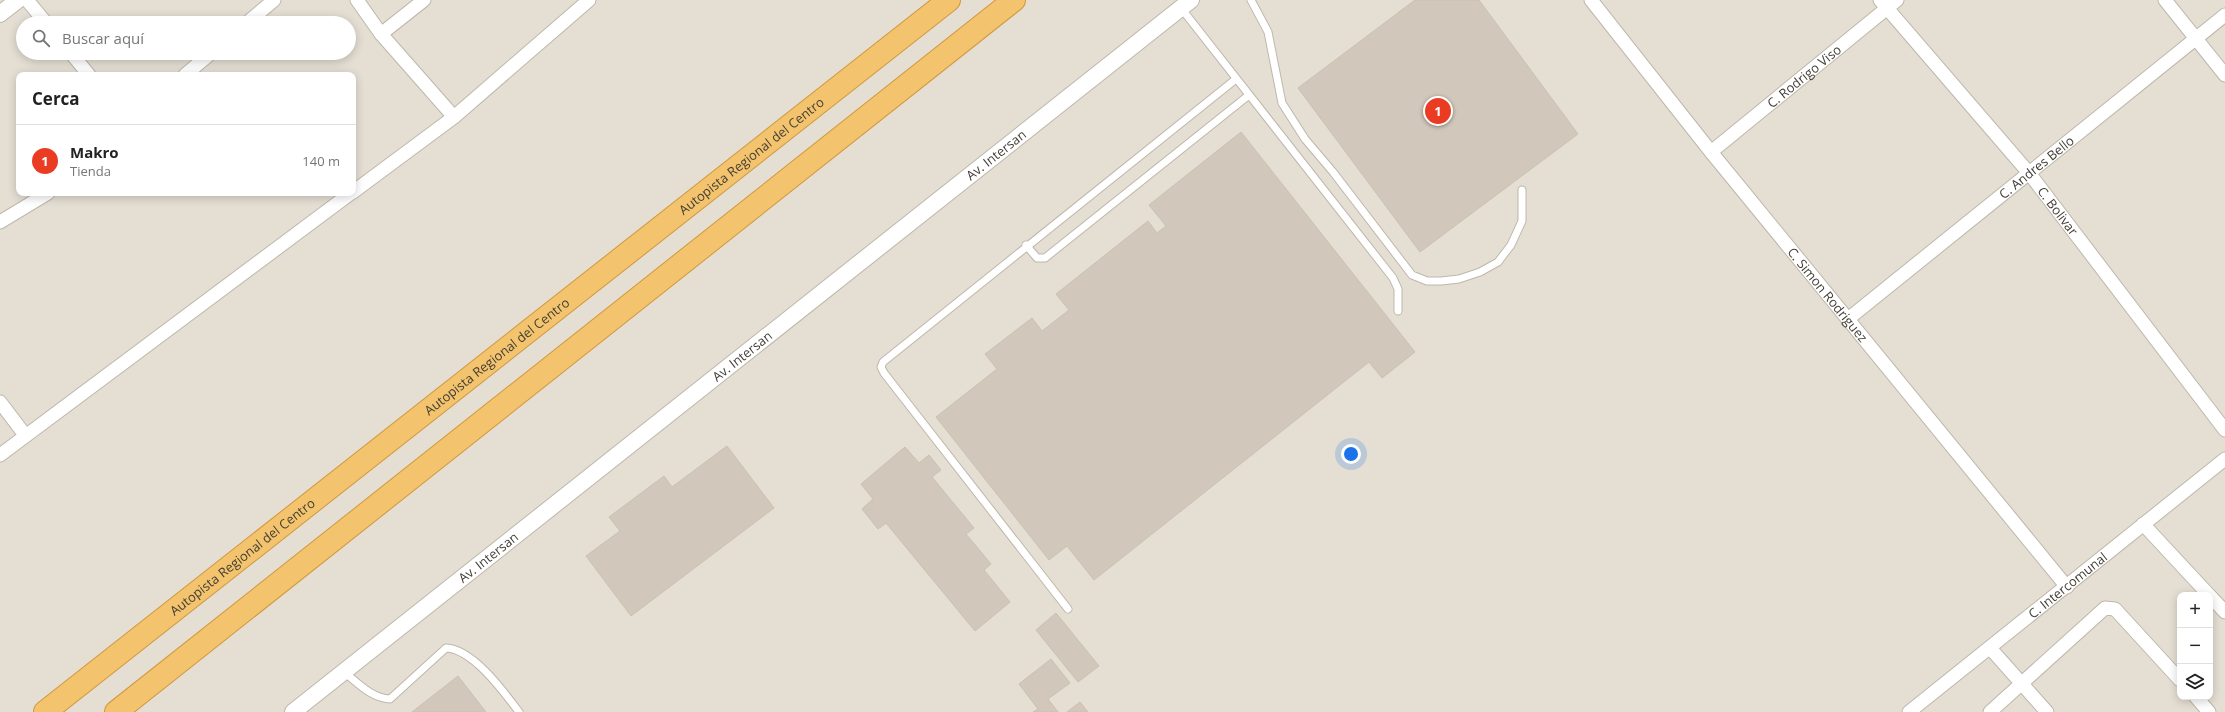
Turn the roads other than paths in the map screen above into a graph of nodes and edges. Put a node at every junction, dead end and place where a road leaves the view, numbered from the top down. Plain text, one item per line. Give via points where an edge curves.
1 (18, 0) edge
2 (27, 0) edge
3 (274, 0) edge
4 (358, 0) edge
5 (424, 0) edge
6 (589, 0) edge
7 (949, 0) edge
8 (1014, 0) edge
9 (1251, 0) edge
10 (1592, 0) edge
11 (1897, 0) edge
12 (2164, 0) edge
13 (1186, 4) edge
14 (1883, 4) edge
15 (0, 14) edge
16 (2225, 15) edge
17 (40, 16) edge
18 (255, 16) edge
19 (381, 34) junction
20 (2196, 38) junction
21 (77, 60) edge
22 (203, 60) edge
23 (87, 72) edge
24 (189, 72) edge
25 (2225, 74) edge
26 (1236, 79) junction
27 (1249, 95) junction
28 (454, 117) junction
29 (1711, 152) junction
30 (2029, 173) junction
31 (356, 189) edge
32 (1522, 190) dead end
33 (43, 196) edge
34 (347, 196) edge
35 (0, 222) edge
36 (1026, 245) junction
37 (1398, 311) dead end
38 (1848, 319) junction
39 (0, 402) edge
40 (2225, 430) edge
41 (26, 435) junction
42 (0, 455) edge
43 (2225, 459) edge
44 (2143, 524) junction
45 (2067, 587) junction
46 (2207, 592) edge
47 (2213, 598) edge
48 (1068, 609) dead end
49 (2225, 612) edge
50 (1990, 648) junction
51 (344, 671) junction
52 (2177, 677) edge
53 (2021, 684) junction
54 (2199, 700) edge
55 (45, 712) edge
56 (116, 712) edge
57 (293, 712) edge
58 (519, 712) edge
59 (1909, 712) edge
60 (1990, 712) edge
61 (2047, 712) edge
62 (2209, 712) edge

1 - 15 street
2 - 17 street
3 - 18 street
4 - 19 street
5 - 19 street
6 - 28 street
7 - 55 highway, Autopista Regional del Centro
8 - 56 highway
9 - 32 lane via 1268,32 1282,104 1305,139 1412,275 1427,281 1441,282 1480,272 1498,262 1511,245 1522,221
10 - 29 street, C. Simon Rodriguez
11 - 14 street, C. Rodrigo Viso
12 - 20 street
13 - 26 lane
13 - 51 street, Av. Intersan
14 - 29 street, C. Rodrigo Viso
14 - 30 street, C. Bolivar
16 - 20 street, C. Andres Bello
19 - 28 street
20 - 25 street
20 - 30 street, C. Andres Bello
21 - 23 street
22 - 24 street
26 - 27 lane
26 - 36 lane
27 - 36 lane via 1045,258 1037,258
27 - 37 lane via 1393,278 1398,289
28 - 31 street
29 - 38 street, C. Simon Rodriguez
30 - 38 street, C. Andres Bello
30 - 40 street, C. Bolivar
33 - 35 street
34 - 41 street
36 - 48 lane via 883,362 881,367
38 - 45 street, C. Simon Rodriguez
39 - 41 street
41 - 42 street
43 - 44 street, C. Intercomunal
44 - 45 street, C. Intercomunal
44 - 46 street
45 - 50 street, C. Intercomunal
47 - 49 street
50 - 53 street
50 - 59 street, C. Intercomunal
51 - 57 street, Av. Intersan
51 - 58 lane via 373,695 390,699 446,648 454,649 497,682
52 - 53 street via 2115,610 2105,608
53 - 60 street
53 - 61 street
54 - 62 street

